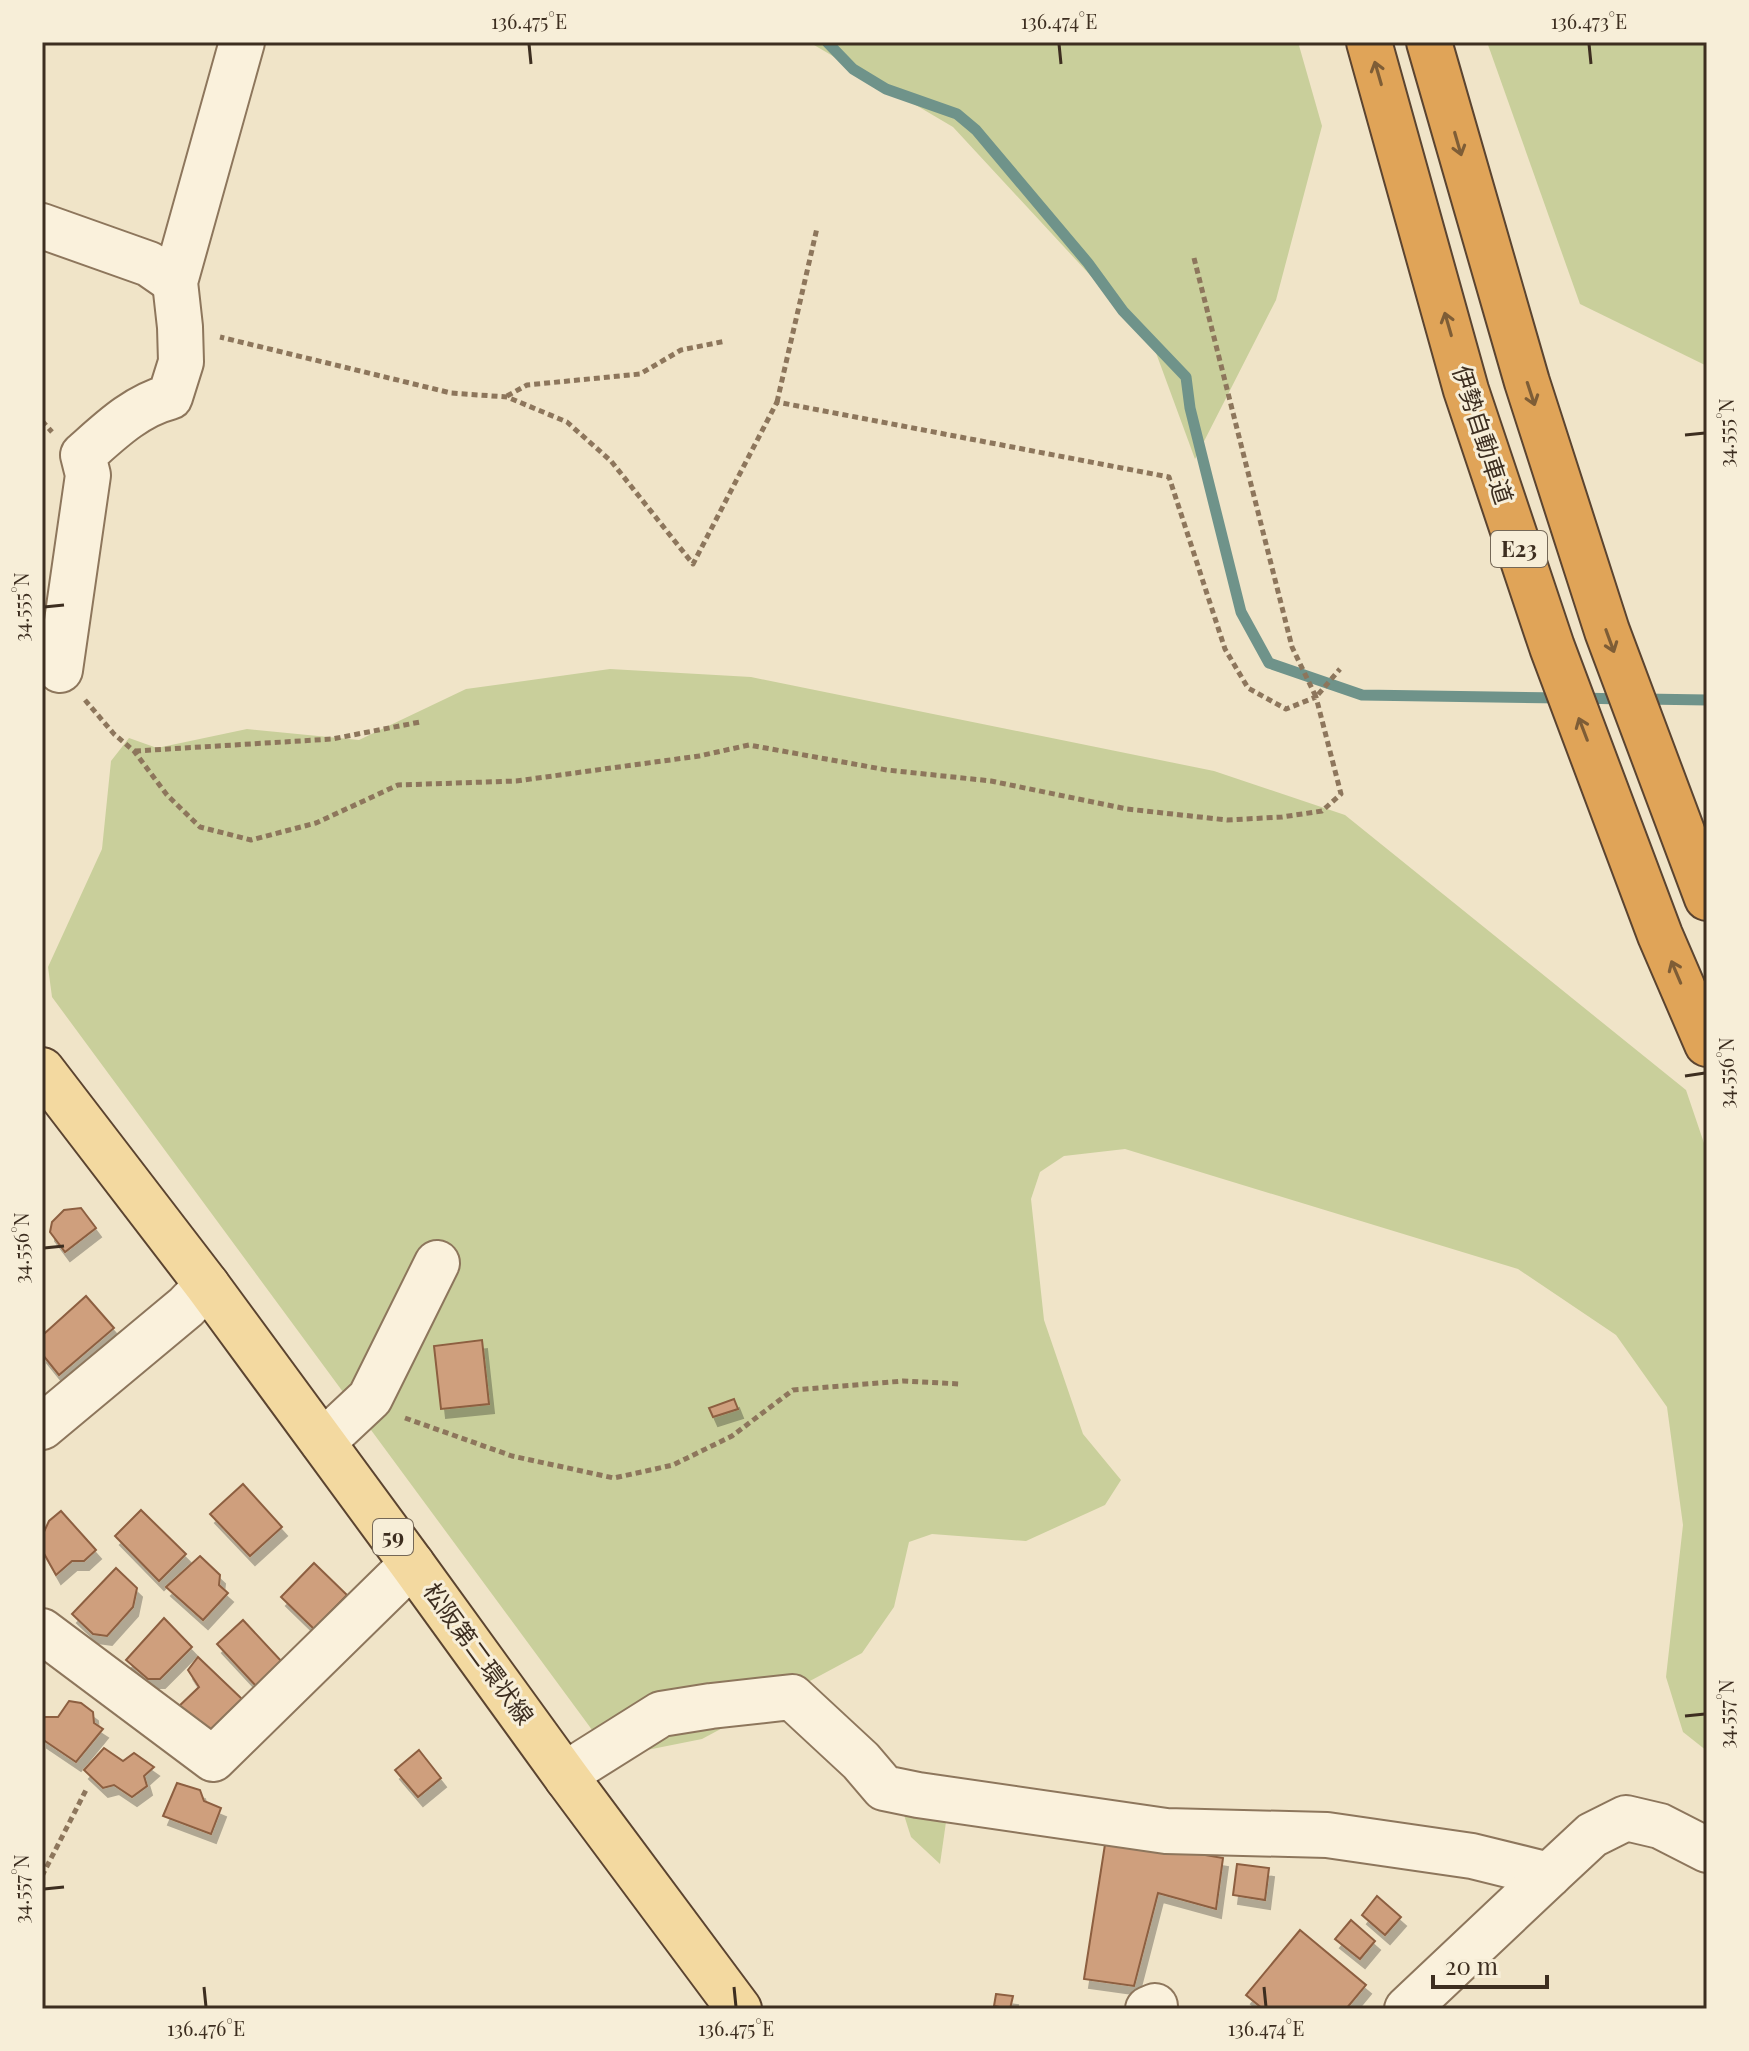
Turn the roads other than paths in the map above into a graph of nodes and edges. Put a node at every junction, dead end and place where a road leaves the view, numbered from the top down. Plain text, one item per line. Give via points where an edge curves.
1 (242, 42) edge
2 (1369, 42) edge
3 (1429, 42) edge
4 (42, 226) edge
5 (175, 282) junction
6 (60, 670) road end
7 (1707, 898) edge
8 (1707, 1044) edge
9 (42, 1070) edge
10 (437, 1263) dead end
11 (207, 1285) junction
12 (42, 1427) edge
13 (323, 1442) junction
14 (412, 1564) junction
15 (42, 1631) edge
16 (567, 1778) junction
17 (1707, 1850) edge
18 (1549, 1875) junction
19 (739, 2009) edge
20 (1407, 2009) edge

1 - 5 street
8 -> 2 highway, 伊勢自動車道 / E23 via 1660,935 1552,647 1466,390
3 -> 7 highway, E23 via 1527,382 1607,631
4 - 5 street via 149,264
5 - 6 street via 181,362 170,397 152,401 83,455 88,475
9 - 11 main road, 松阪第二環状線 / 59
10 - 13 street via 370,1398
11 - 12 street
11 - 13 main road, 松阪第二環状線 / 59
13 - 14 main road, 松阪第二環状線 / 59
14 - 15 street via 213,1759
14 - 16 main road, 松阪第二環状線 / 59
16 - 18 street via 661,1714 792,1697 884,1788 1166,1831 1327,1835 1472,1856
16 - 19 main road, 松阪第二環状線 / 59
17 - 18 street via 1660,1826 1626,1818 1592,1835
18 - 20 street

